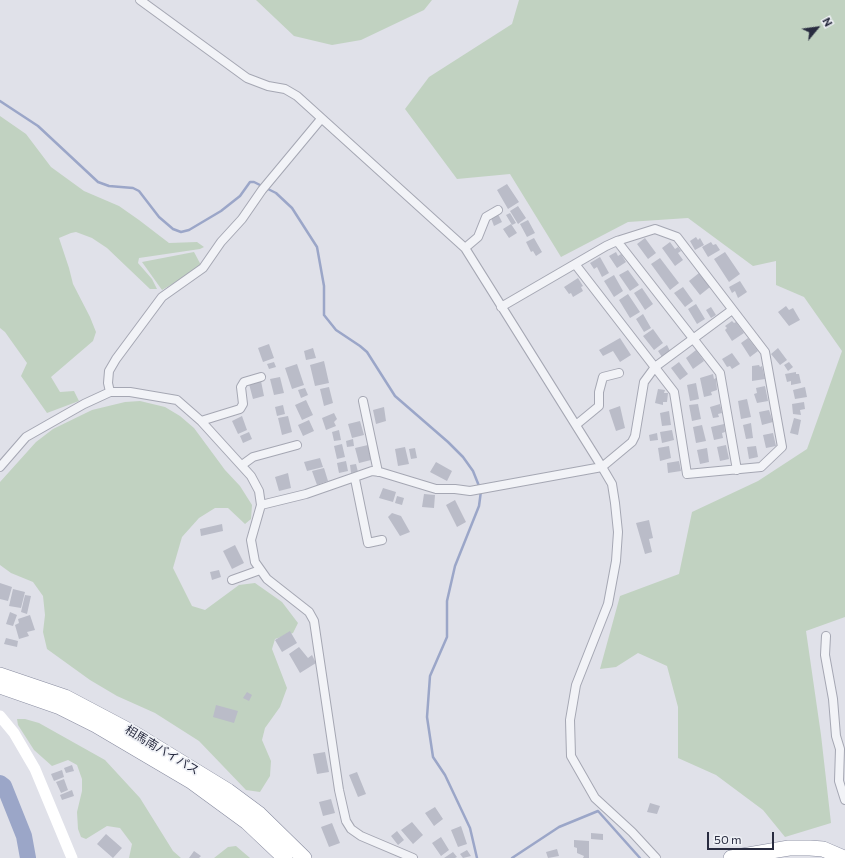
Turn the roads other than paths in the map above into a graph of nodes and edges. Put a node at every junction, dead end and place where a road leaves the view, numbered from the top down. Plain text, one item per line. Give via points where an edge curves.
1 (140, 0) edge
2 (321, 119) junction
3 (498, 210) dead end
4 (618, 241) junction
5 (465, 248) junction
6 (575, 264) junction
7 (501, 307) junction
8 (732, 310) junction
9 (693, 340) junction
10 (655, 367) junction
11 (619, 373) dead end
12 (261, 377) dead end
13 (110, 392) junction
14 (363, 401) dead end
15 (201, 421) junction
16 (576, 425) junction
17 (297, 445) dead end
18 (242, 465) junction
19 (0, 466) edge
20 (602, 467) junction
21 (737, 470) junction
22 (378, 472) junction
23 (355, 479) junction
24 (261, 505) junction
25 (382, 540) dead end
26 (260, 570) junction
27 (232, 580) dead end
28 (826, 636) dead end
29 (0, 675) edge
30 (0, 686) edge
31 (0, 716) edge
32 (843, 748) edge
33 (845, 800) edge
34 (72, 858) edge
35 (285, 858) edge
36 (304, 858) edge
37 (413, 858) edge
38 (656, 858) edge
39 (732, 858) edge
40 (844, 858) edge

1 - 2 street via 248,78 285,89 297,96
2 - 5 street
2 - 13 street via 262,190 203,268 162,297 109,371
3 - 5 street via 486,217 478,237
4 - 6 street
4 - 8 street via 655,229 677,237
4 - 9 street
5 - 7 street
6 - 7 street
6 - 10 street
7 - 16 street
8 - 9 street
8 - 21 street via 765,352 782,447 761,467
9 - 10 street
9 - 21 street via 720,372
10 - 20 street via 644,382 632,442
10 - 21 street via 674,392 688,474
11 - 16 street via 602,377 599,406
12 - 15 street via 244,382 241,387 243,404 240,409
13 - 15 street via 130,392 177,400
13 - 19 street via 26,437
14 - 22 street
15 - 18 street
16 - 20 street
17 - 18 street via 253,458
18 - 24 street via 259,490
20 - 22 street via 470,491 436,489
20 - 38 street via 612,484 615,503 618,532 616,561 608,604 576,685 570,720 571,756 595,798
22 - 23 street via 360,474
23 - 24 street
23 - 25 street via 368,543
24 - 26 street via 251,540 255,562
26 - 27 street
26 - 37 street via 267,579 308,612 314,621 339,790 349,826 361,836
28 - 32 street via 824,655 833,699 836,736
29 - 36 highway, 相馬南バイパス via 64,697 135,734 228,791 259,814
30 - 35 highway, 相馬南バイパス via 60,706 191,781 247,822
31 - 34 street via 14,733 35,768
32 - 33 street via 839,781
39 - 40 highway via 789,848 810,848

